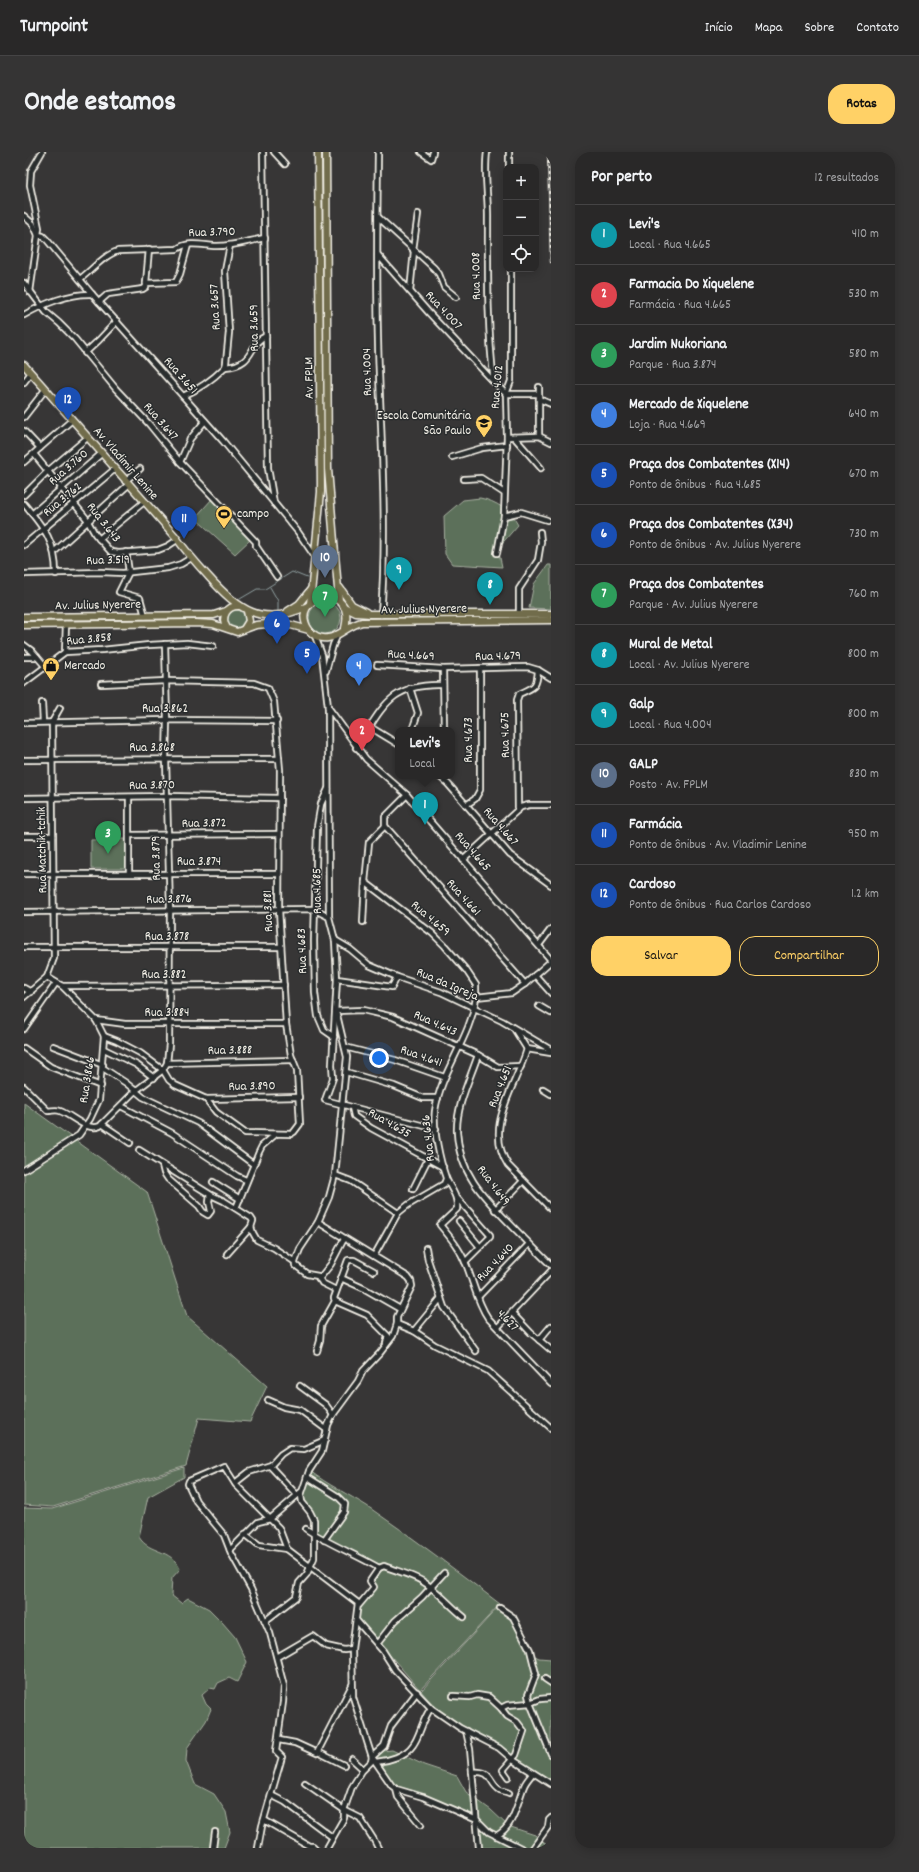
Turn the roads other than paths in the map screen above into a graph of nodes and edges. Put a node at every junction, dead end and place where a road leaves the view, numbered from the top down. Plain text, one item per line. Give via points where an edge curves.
1 (42, 152) edge
2 (263, 152) edge
3 (274, 152) edge
4 (318, 152) edge
5 (326, 152) edge
6 (378, 152) edge
7 (422, 152) edge
8 (433, 152) edge
9 (487, 152) edge
10 (509, 152) edge
11 (285, 164) dead end
12 (510, 164) edge
13 (418, 214) dead end
14 (24, 216) edge
15 (378, 216) junction
16 (38, 235) junction
17 (265, 238) junction
18 (188, 245) junction
19 (230, 246) junction
20 (149, 249) junction
21 (414, 250) junction
22 (378, 255) junction
23 (511, 272) edge
24 (80, 279) junction
25 (24, 283) edge
26 (146, 283) junction
27 (410, 291) junction
28 (30, 292) junction
29 (92, 294) junction
30 (456, 297) dead end
31 (100, 302) junction
32 (42, 307) junction
33 (24, 315) edge
34 (117, 321) junction
35 (266, 336) junction
36 (85, 352) junction
37 (24, 365) edge
38 (225, 367) junction
39 (31, 373) junction
40 (24, 382) edge
41 (494, 382) junction
42 (539, 387) dead end
43 (45, 390) junction
44 (506, 394) junction
45 (539, 394) junction
46 (183, 396) junction
47 (539, 399) junction
48 (551, 404) edge
49 (24, 417) edge
50 (72, 420) junction
51 (205, 421) junction
52 (324, 426) junction
53 (24, 431) edge
54 (540, 436) junction
55 (514, 437) junction
56 (87, 438) junction
57 (507, 438) junction
58 (551, 442) edge
59 (507, 445) junction
60 (40, 448) junction
61 (34, 454) junction
62 (101, 454) junction
63 (452, 457) dead end
64 (24, 462) edge
65 (180, 462) junction
66 (541, 468) dead end
67 (115, 469) junction
68 (140, 469) dead end
69 (48, 471) junction
70 (464, 479) dead end
71 (127, 483) junction
72 (62, 489) junction
73 (504, 493) junction
74 (24, 495) edge
75 (144, 502) junction
76 (274, 503) junction
77 (24, 504) edge
78 (75, 504) junction
79 (32, 514) junction
80 (504, 516) junction
81 (547, 520) dead end
82 (88, 521) junction
83 (45, 529) junction
84 (540, 532) dead end
85 (99, 539) junction
86 (177, 540) junction
87 (24, 545) edge
88 (54, 552) junction
89 (126, 552) junction
90 (497, 553) dead end
91 (315, 557) junction
92 (191, 558) junction
93 (129, 572) junction
94 (24, 574) edge
95 (56, 574) junction
96 (277, 577) dead end
97 (339, 587) junction
98 (312, 588) junction
99 (225, 595) junction
100 (339, 601) junction
101 (309, 605) junction
102 (240, 606) junction
103 (344, 607) junction
104 (226, 611) junction
105 (247, 611) junction
106 (519, 613) junction
107 (274, 614) junction
108 (370, 614) junction
109 (551, 614) edge
110 (381, 615) junction
111 (145, 616) junction
112 (24, 617) edge
113 (551, 620) edge
114 (24, 624) edge
115 (66, 624) junction
116 (227, 628) junction
117 (345, 628) junction
118 (244, 629) junction
119 (309, 630) junction
120 (338, 634) junction
121 (315, 636) junction
122 (165, 644) junction
123 (24, 645) edge
124 (213, 646) dead end
125 (65, 652) junction
126 (24, 657) edge
127 (37, 657) junction
128 (377, 665) dead end
129 (45, 666) junction
130 (480, 668) junction
131 (443, 669) junction
132 (538, 670) junction
133 (551, 678) edge
134 (324, 679) junction
135 (166, 681) junction
136 (24, 683) edge
137 (101, 684) dead end
138 (443, 685) junction
139 (410, 688) junction
140 (42, 703) dead end
141 (328, 707) junction
142 (60, 708) dead end
143 (167, 720) junction
144 (277, 721) junction
145 (24, 722) edge
146 (43, 722) junction
147 (52, 722) junction
148 (370, 727) junction
149 (413, 727) edge
150 (444, 727) edge
151 (395, 742) edge
152 (356, 748) junction
153 (52, 759) junction
154 (166, 759) junction
155 (280, 759) junction
156 (24, 760) edge
157 (442, 779) edge
158 (447, 779) edge
159 (448, 784) junction
160 (328, 787) junction
161 (408, 795) junction
162 (167, 796) junction
163 (129, 797) junction
164 (24, 798) edge
165 (53, 798) junction
166 (280, 798) junction
167 (466, 805) junction
168 (551, 805) edge
169 (518, 810) junction
170 (386, 826) junction
171 (279, 834) junction
172 (492, 834) junction
173 (129, 835) junction
174 (24, 836) edge
175 (53, 836) junction
176 (168, 836) junction
177 (463, 860) junction
178 (130, 873) junction
179 (168, 873) junction
180 (24, 874) edge
181 (53, 874) junction
182 (279, 874) junction
183 (365, 882) junction
184 (551, 886) edge
185 (313, 909) junction
186 (170, 910) junction
187 (280, 910) junction
188 (24, 912) edge
189 (55, 912) junction
190 (329, 916) junction
191 (363, 922) dead end
192 (551, 929) edge
193 (335, 940) junction
194 (539, 945) junction
195 (24, 947) edge
196 (281, 947) junction
197 (53, 948) junction
198 (170, 948) junction
199 (551, 960) edge
200 (535, 975) junction
201 (48, 977) junction
202 (397, 978) junction
203 (337, 979) junction
204 (56, 983) junction
205 (526, 984) junction
206 (284, 985) junction
207 (62, 986) junction
208 (168, 986) junction
209 (24, 988) edge
210 (31, 992) junction
211 (551, 993) edge
212 (24, 997) edge
213 (476, 997) junction
214 (539, 1006) dead end
215 (475, 1009) junction
216 (336, 1011) junction
217 (551, 1013) edge
218 (96, 1020) junction
219 (168, 1024) junction
220 (286, 1024) junction
221 (24, 1029) edge
222 (514, 1029) junction
223 (104, 1036) junction
224 (334, 1037) junction
225 (53, 1046) dead end
226 (345, 1047) junction
227 (460, 1047) junction
228 (24, 1048) edge
229 (104, 1049) junction
230 (527, 1049) junction
231 (551, 1050) edge
232 (551, 1054) edge
233 (478, 1055) junction
234 (293, 1060) junction
235 (167, 1063) junction
236 (521, 1066) junction
237 (103, 1067) junction
238 (163, 1070) junction
239 (346, 1072) junction
240 (444, 1077) junction
241 (154, 1078) junction
242 (101, 1086) junction
243 (24, 1087) edge
244 (543, 1089) dead end
245 (134, 1092) junction
246 (551, 1094) edge
247 (298, 1097) junction
248 (438, 1098) junction
249 (206, 1099) junction
250 (341, 1105) junction
251 (121, 1106) junction
252 (352, 1107) junction
253 (102, 1124) junction
254 (86, 1125) junction
255 (436, 1129) junction
256 (276, 1134) junction
257 (130, 1144) dead end
258 (139, 1150) dead end
259 (428, 1159) junction
260 (254, 1164) junction
261 (162, 1165) junction
262 (443, 1167) junction
263 (24, 1170) edge
264 (335, 1175) junction
265 (446, 1179) junction
266 (246, 1180) junction
267 (523, 1181) junction
268 (213, 1182) dead end
269 (413, 1188) dead end
270 (210, 1195) junction
271 (240, 1198) junction
272 (458, 1199) junction
273 (236, 1208) junction
274 (551, 1209) edge
275 (495, 1210) junction
276 (398, 1213) junction
277 (459, 1221) dead end
278 (318, 1222) junction
279 (251, 1227) junction
280 (344, 1239) junction
281 (529, 1244) junction
282 (480, 1247) junction
283 (426, 1248) dead end
284 (227, 1254) dead end
285 (374, 1256) junction
286 (295, 1262) junction
287 (465, 1262) junction
288 (551, 1265) edge
289 (374, 1271) dead end
290 (551, 1271) edge
291 (341, 1278) junction
292 (319, 1279) junction
293 (336, 1290) junction
294 (478, 1297) junction
295 (441, 1298) junction
296 (336, 1301) junction
297 (400, 1309) junction
298 (512, 1313) junction
299 (397, 1324) junction
300 (551, 1326) edge
301 (498, 1327) junction
302 (414, 1331) junction
303 (539, 1340) junction
304 (551, 1350) edge
305 (316, 1351) dead end
306 (476, 1351) dead end
307 (380, 1353) junction
308 (550, 1381) edge
309 (300, 1386) dead end
310 (268, 1400) dead end
311 (333, 1415) junction
312 (551, 1428) edge
313 (327, 1430) junction
314 (325, 1440) junction
315 (270, 1466) junction
316 (307, 1477) junction
317 (235, 1483) junction
318 (299, 1494) junction
319 (270, 1519) junction
320 (306, 1529) dead end
321 (245, 1534) junction
322 (315, 1535) junction
323 (324, 1540) junction
324 (287, 1549) junction
325 (230, 1550) junction
326 (311, 1566) junction
327 (379, 1568) junction
328 (444, 1573) dead end
329 (432, 1587) junction
330 (358, 1605) junction
331 (500, 1608) dead end
332 (464, 1617) dead end
333 (356, 1620) junction
334 (265, 1621) junction
335 (377, 1644) junction
336 (352, 1649) junction
337 (276, 1657) junction
338 (545, 1679) dead end
339 (551, 1683) edge
340 (353, 1684) junction
341 (417, 1692) junction
342 (453, 1696) dead end
343 (551, 1698) edge
344 (530, 1704) junction
345 (430, 1708) junction
346 (501, 1708) junction
347 (466, 1731) junction
348 (279, 1740) junction
349 (549, 1741) edge
350 (318, 1752) junction
351 (551, 1754) edge
352 (372, 1757) junction
353 (352, 1759) dead end
354 (513, 1760) junction
355 (376, 1762) junction
356 (344, 1765) dead end
357 (363, 1770) junction
358 (472, 1772) junction
359 (533, 1773) junction
360 (508, 1777) dead end
361 (306, 1783) dead end
362 (551, 1784) edge
363 (396, 1789) junction
364 (509, 1793) dead end
365 (271, 1795) junction
366 (344, 1810) junction
367 (551, 1818) edge
368 (264, 1820) junction
369 (477, 1820) junction
370 (421, 1825) dead end
371 (215, 1832) dead end
372 (496, 1836) junction
373 (332, 1837) junction
374 (258, 1846) edge
375 (213, 1848) edge
376 (264, 1848) edge
377 (315, 1848) edge
378 (328, 1848) edge
379 (378, 1848) edge
380 (479, 1848) edge
381 (521, 1848) edge
382 (533, 1848) edge

1 - 16 street via 31,171 30,185 39,228
2 - 17 street, Rua 3.659
3 - 11 street
4 - 52 main road, Av. FPLM
5 - 52 main road, Av. FPLM
6 - 15 street, Rua 4.004
7 - 8 street via 432,159
9 - 41 street, Rua 4.008 via 487,291
10 - 12 street
13 - 21 street
14 - 16 street, Rua 3.651
15 - 21 street
15 - 22 street, Rua 4.004
16 - 24 street, Rua 3.651 via 43,236
16 - 28 street
17 - 19 street, Rua 3.790
17 - 35 street, Rua 3.659
18 - 19 street, Rua 3.790
18 - 20 street, Rua 3.790 via 177,249
18 - 26 street via 176,282
19 - 38 street, Rua 3.657 via 226,265 229,336
20 - 24 street, Rua 3.790 via 110,253
20 - 26 street
21 - 27 street
21 - 30 street via 437,271 444,287
22 - 27 street, Rua 4.007
22 - 110 street, Rua 4.004 via 378,363 384,538
23 - 44 street, Rua 4.012 via 511,381
24 - 29 street, Rua 3.651
25 - 28 street, Rua 3.647
26 - 31 street via 143,289 108,294
27 - 41 street, Rua 4.007
28 - 32 street, Rua 3.647
29 - 31 street, Rua 3.651
29 - 32 street via 71,296
31 - 34 street, Rua 3.651
32 - 33 street
32 - 36 street, Rua 3.647
34 - 36 street
34 - 46 street, Rua 3.651
35 - 38 street via 245,360
35 - 76 street, Rua 3.659 via 268,468
36 - 65 street, Rua 3.647
37 - 39 main road, Av. Vladimir Lenine
38 - 46 street via 199,389
39 - 40 street
39 - 43 main road, Av. Vladimir Lenine
41 - 44 street
42 - 45 street
43 - 49 street
43 - 50 main road, Av. Vladimir Lenine
44 - 45 street
44 - 57 street, Rua 4.012
45 - 47 street
46 - 51 street, Rua 3.651
47 - 48 street
47 - 54 street
50 - 56 main road, Av. Vladimir Lenine
50 - 60 street
51 - 65 street via 190,439
51 - 76 street, Rua 3.651
52 - 91 main road, Av. FPLM
52 - 97 main road, Av. FPLM
53 - 60 street
54 - 55 street
54 - 58 street
55 - 57 street
55 - 66 street
56 - 62 main road, Av. Vladimir Lenine
56 - 69 street
57 - 59 street, Rua 4.012
59 - 63 street via 482,448
59 - 73 street, Rua 4.012
60 - 61 street
61 - 64 street
61 - 69 street, Rua 3.643
62 - 67 main road, Av. Vladimir Lenine
62 - 72 street, Rua 3.760
65 - 96 street, Rua 3.647 via 256,542 256,546
67 - 71 main road, Av. Vladimir Lenine
67 - 78 street, Rua 3.762
68 - 71 street
69 - 72 street, Rua 3.643
69 - 74 street
70 - 73 street via 481,478
71 - 75 main road, Av. Vladimir Lenine
71 - 82 street
72 - 78 street, Rua 3.643
72 - 79 street, Rua 3.760
73 - 80 street, Rua 4.012
75 - 85 street
75 - 86 main road, Av. Vladimir Lenine
76 - 91 street, Rua 3.651
77 - 79 street
78 - 82 street, Rua 3.643
78 - 83 street, Rua 3.762
79 - 83 street
80 - 81 street via 521,512
80 - 90 street, Rua 4.012
82 - 85 street, Rua 3.643
82 - 88 street
83 - 87 street, Rua 3.762
83 - 88 street
84 - 106 street via 538,560 520,589
85 - 89 street, Rua 3.643 via 111,552
86 - 89 street, Rua 3.643 via 158,550
86 - 92 main road, Av. Vladimir Lenine
88 - 95 street
89 - 93 street
91 - 98 main road, Av. FPLM
92 - 93 street, Rua 3.519 via 168,568
92 - 99 main road, Av. Vladimir Lenine
93 - 95 street, Rua 3.519
93 - 111 street via 119,592 140,598
94 - 95 street, Rua 3.519
97 - 100 main road, Av. FPLM
97 - 108 main road via 352,604
98 - 101 main road, Av. FPLM
98 - 107 main road via 296,606
99 - 102 main road, Av. Vladimir Lenine
99 - 104 main road
100 - 101 main road via 320,597
100 - 103 main road
101 - 107 main road via 289,614
101 - 119 main road via 305,620
102 - 104 main road, Av. Julius Nyerere
102 - 105 main road
103 - 108 main road, Av. Julius Nyerere
103 - 117 main road via 347,618
104 - 111 main road, Av. Julius Nyerere via 214,615
104 - 116 main road via 224,618
105 - 107 main road
105 - 118 main road via 249,621
106 - 109 main road, Av. Julius Nyerere
106 - 110 main road, Av. Julius Nyerere
108 - 110 main road, Av. Julius Nyerere
111 - 112 main road, Av. Julius Nyerere
113 - 117 main road, Av. Julius Nyerere via 362,622
114 - 115 main road, Av. Julius Nyerere
115 - 116 main road, Av. Julius Nyerere via 194,623
115 - 125 street
116 - 118 main road, Av. Julius Nyerere via 237,632
117 - 120 main road
118 - 119 main road, Av. Julius Nyerere via 259,624 281,624
119 - 121 main road
120 - 121 main road via 328,638
120 - 134 street, Rua 4.685 via 329,656
121 - 134 street, Rua 4.685 via 322,655
122 - 124 street, Rua 3.858 via 195,643
122 - 125 street, Rua 3.858
122 - 135 street, Rua 3.879
123 - 127 street
125 - 129 street, Rua 3.858
126 - 127 street
127 - 129 street
128 - 131 street, Rua 4.669
129 - 136 street, Rua 3.858
130 - 131 street, Rua 4.679
130 - 132 street, Rua 4.679 via 528,667
130 - 167 street, Rua 4.673 via 480,790 475,799
131 - 138 street
132 - 133 street, Rua 4.679
132 - 169 street, Rua 4.675 via 534,688 519,694 517,700
134 - 141 street, Rua 4.685
135 - 137 street, Rua 3.881
135 - 143 street, Rua 3.879
135 - 144 street, Rua 3.881 via 263,685 272,694
138 - 139 street via 424,684
138 - 150 street
139 - 148 street via 390,699
139 - 149 street via 418,713
140 - 146 street
141 - 152 street, Rua 4.665
141 - 160 street, Rua 4.685
142 - 147 street
143 - 144 street, Rua 3.862
143 - 147 street, Rua 3.862
143 - 154 street, Rua 3.879
144 - 155 street, Rua 3.881
145 - 146 street
146 - 147 street
147 - 153 street, Rua Matchik-tchik
148 - 151 street
148 - 152 street
152 - 161 street, Rua 4.665 via 374,767
153 - 154 street, Rua 3.868
153 - 156 street, Rua 3.868
153 - 165 street, Rua Matchik-tchik
154 - 155 street, Rua 3.868
154 - 162 street, Rua 3.879
155 - 166 street, Rua 3.881
157 - 159 street, Rua 4.667
158 - 159 street
159 - 167 street, Rua 4.667
160 - 185 street, Rua 4.683 via 321,804 317,827
160 - 190 street, Rua 4.685
161 - 170 street via 386,814
161 - 177 street, Rua 4.665
162 - 163 street, Rua 3.870
162 - 166 street, Rua 3.870
162 - 176 street, Rua 3.879
163 - 165 street, Rua 3.870
163 - 173 street
164 - 165 street, Rua 3.870
165 - 175 street, Rua Matchik-tchik
166 - 171 street, Rua 3.881
167 - 172 street, Rua 4.667
168 - 169 street via 529,805
169 - 172 street
170 - 183 street via 368,842
170 - 205 street, Rua 4.661
171 - 176 street, Rua 3.872
171 - 182 street, Rua 3.881
172 - 177 street
172 - 184 street, Rua 4.667 via 510,855
173 - 176 street, Rua 3.872
173 - 178 street
174 - 175 street
175 - 181 street, Rua Matchik-tchik
176 - 179 street, Rua 3.879
177 - 194 street, Rua 4.665
178 - 179 street, Rua 3.874
178 - 181 street, Rua 3.874
179 - 182 street, Rua 3.874
179 - 186 street, Rua 3.879
180 - 181 street, Rua 3.874
181 - 189 street, Rua Matchik-tchik
182 - 187 street, Rua 3.881
183 - 191 street
183 - 213 street, Rua 4.659 via 436,937 476,985
185 - 187 street, Rua 3.876
185 - 190 street
185 - 224 street, Rua 4.683 via 316,1005 324,1030
186 - 187 street, Rua 3.876
186 - 189 street, Rua 3.876
186 - 198 street, Rua 3.879
187 - 196 street, Rua 3.881
188 - 189 street, Rua 3.876
189 - 197 street, Rua Matchik-tchik
190 - 193 street, Rua 4.685
192 - 194 street
193 - 202 street, Rua da Igreja via 365,963
193 - 203 street, Rua 4.685
194 - 199 street, Rua 4.665
195 - 197 street, Rua 3.878
196 - 198 street, Rua 3.878
196 - 206 street, Rua 3.881
197 - 198 street, Rua 3.878
197 - 201 street, Rua Matchik-tchik via 54,958
198 - 208 street, Rua 3.879
199 - 200 street
200 - 205 street
200 - 211 street
201 - 204 street, Rua 3.882
201 - 210 street
202 - 203 street via 392,986
202 - 215 street, Rua da Igreja via 436,990
203 - 216 street, Rua 4.685
204 - 207 street, Rua 3.882
204 - 221 street
205 - 213 street via 512,993
206 - 208 street, Rua 3.882
206 - 220 street, Rua 3.881
207 - 208 street, Rua 3.882
207 - 218 street
208 - 219 street, Rua 3.879
209 - 210 street
210 - 212 street
213 - 215 street, Rua 4.636
214 - 217 street
215 - 222 street, Rua da Igreja
215 - 227 street, Rua 4.636
216 - 224 street, Rua 4.685
216 - 226 street
216 - 227 street, Rua 4.643 via 363,1010 393,1017
218 - 219 street, Rua 3.884 via 125,1024
218 - 223 street
219 - 220 street, Rua 3.884
219 - 235 street, Rua 3.879
220 - 234 street, Rua 3.881
222 - 230 street
222 - 231 street, Rua da Igreja
223 - 229 street, Rua 3.866
223 - 238 street via 131,1047
224 - 250 street, Rua 4.685 via 333,1078 325,1100
225 - 237 street
226 - 239 street
226 - 240 street, Rua 4.641 via 395,1060
227 - 233 street, Rua 4.643
227 - 240 street, Rua 4.636
228 - 242 street via 51,1067
229 - 237 street, Rua 3.866
229 - 241 street via 137,1065
230 - 232 street
230 - 236 street, Rua 4.651
233 - 236 street, Rua 4.643 via 498,1067
233 - 275 street, Rua 4.649 via 461,1106 457,1131 467,1171
234 - 235 street, Rua 3.888
234 - 247 street, Rua 3.881 via 297,1070
235 - 238 street, Rua 3.879
236 - 267 street, Rua 4.651 via 502,1110 499,1139 504,1158
237 - 242 street, Rua 3.866
237 - 245 street
238 - 241 street, Rua 3.879
238 - 249 street via 175,1085
239 - 248 street via 394,1086 423,1098
239 - 250 street
240 - 248 street, Rua 4.636
241 - 245 street, Rua 3.879
242 - 254 street, Rua 3.866 via 96,1106
243 - 254 street via 48,1111 59,1110
244 - 246 street
245 - 251 street, Rua 3.879
245 - 260 street via 198,1123
247 - 249 street, Rua 3.890
247 - 256 street, Rua 3.881 via 298,1128 290,1134
248 - 255 street, Rua 4.636 via 435,1112
249 - 256 street, Rua 3.881 via 216,1112 241,1131 250,1134
250 - 252 street
250 - 264 street
251 - 253 street, Rua 3.879
251 - 266 street via 172,1133
252 - 255 street
252 - 259 street, Rua 4.635 via 354,1116 366,1125
253 - 254 street via 96,1128
253 - 257 street
254 - 263 street, Rua 3.866 via 79,1135
255 - 262 street, Rua 4.636
256 - 260 street via 262,1146
258 - 261 street
259 - 262 street, Rua 4.635
259 - 269 street
260 - 266 street
261 - 270 street
261 - 270 street via 168,1179 208,1215 211,1211
262 - 265 street, Rua 4.636
264 - 276 street via 351,1181
264 - 278 street
265 - 272 street, Rua 4.636
265 - 276 street via 444,1184
266 - 271 street
267 - 274 street, Rua 4.651
267 - 275 street
268 - 271 street
270 - 273 street
271 - 273 street
272 - 282 street, Rua 4.636 via 490,1235
272 - 287 street, 4.627 via 457,1209 440,1225 454,1242
273 - 279 street via 251,1218
275 - 281 street, Rua 4.649
276 - 285 street
277 - 282 street
278 - 280 street
278 - 286 street via 300,1249
279 - 284 street
279 - 286 street via 257,1240
280 - 285 street
280 - 292 street via 331,1264
281 - 288 street, Rua 4.649
281 - 294 street, Rua 4.640
282 - 287 street
283 - 295 street
285 - 297 street via 411,1281 412,1286
286 - 292 street via 299,1268 318,1276
287 - 294 street, 4.627
289 - 291 street via 350,1259
290 - 298 street
291 - 293 street
291 - 297 street
292 - 293 street
293 - 296 street
294 - 301 street, 4.627 via 486,1315
295 - 302 street
295 - 306 street via 444,1307
296 - 305 street via 321,1326
296 - 307 street via 366,1315 388,1336
297 - 299 street via 396,1317
298 - 301 street
298 - 303 street
299 - 302 street
299 - 307 street via 393,1336
300 - 303 street
301 - 308 street, 4.627
302 - 312 street via 435,1345 488,1371
303 - 304 street
307 - 311 street via 363,1371
309 - 311 street via 326,1405
310 - 313 street via 300,1410
311 - 313 street
313 - 314 street
314 - 315 street via 304,1449 290,1448
314 - 316 street via 322,1451
315 - 317 street via 249,1472
315 - 318 street
316 - 318 street
316 - 323 street via 345,1504 344,1512
317 - 319 street
317 - 325 street via 224,1466 189,1481 188,1484 196,1501 222,1533
318 - 319 street
318 - 322 street via 314,1520
319 - 321 street via 258,1522
319 - 324 street via 281,1531
320 - 322 street
321 - 324 street via 259,1545
321 - 325 street
322 - 323 street
322 - 326 street
323 - 327 street
324 - 326 street
325 - 334 street via 250,1586
326 - 330 street via 357,1601
326 - 334 street via 299,1584 296,1597
327 - 329 street via 384,1566
327 - 330 street via 370,1580 374,1587
328 - 329 street
329 - 332 street via 445,1602
329 - 335 street via 395,1621
330 - 333 street
331 - 344 street via 513,1617 530,1650 536,1674 528,1695
333 - 335 street
333 - 336 street
334 - 337 street
335 - 341 street via 395,1670
336 - 337 street via 326,1646 313,1636
336 - 340 street
337 - 348 street via 284,1686
338 - 339 street
340 - 350 street
340 - 352 street via 354,1697
341 - 345 street
341 - 352 street via 391,1726 384,1746
342 - 346 street via 484,1696 492,1699
343 - 344 street via 540,1699
344 - 346 street via 508,1705
344 - 349 street
345 - 347 street
345 - 355 street via 412,1746 394,1758
346 - 354 street via 525,1732
347 - 354 street via 499,1748
347 - 358 street
348 - 350 street via 295,1743 315,1754
348 - 365 street via 276,1751 282,1758
349 - 351 street
350 - 356 street
352 - 355 street
352 - 357 street
353 - 357 street
354 - 359 street
354 - 360 street via 503,1770
355 - 363 street
357 - 366 street via 352,1786
358 - 364 street via 483,1772 498,1788
358 - 369 street
359 - 362 street
359 - 372 street via 524,1786 514,1816 501,1834
361 - 366 street
363 - 369 street via 423,1797
363 - 370 street via 398,1797
365 - 368 street
365 - 373 street via 285,1802
366 - 373 street via 344,1818
366 - 379 street via 362,1820
367 - 382 street via 548,1827
368 - 374 street
368 - 377 street
369 - 372 street
369 - 380 street
371 - 375 street
372 - 381 street
373 - 378 street
374 - 376 street

